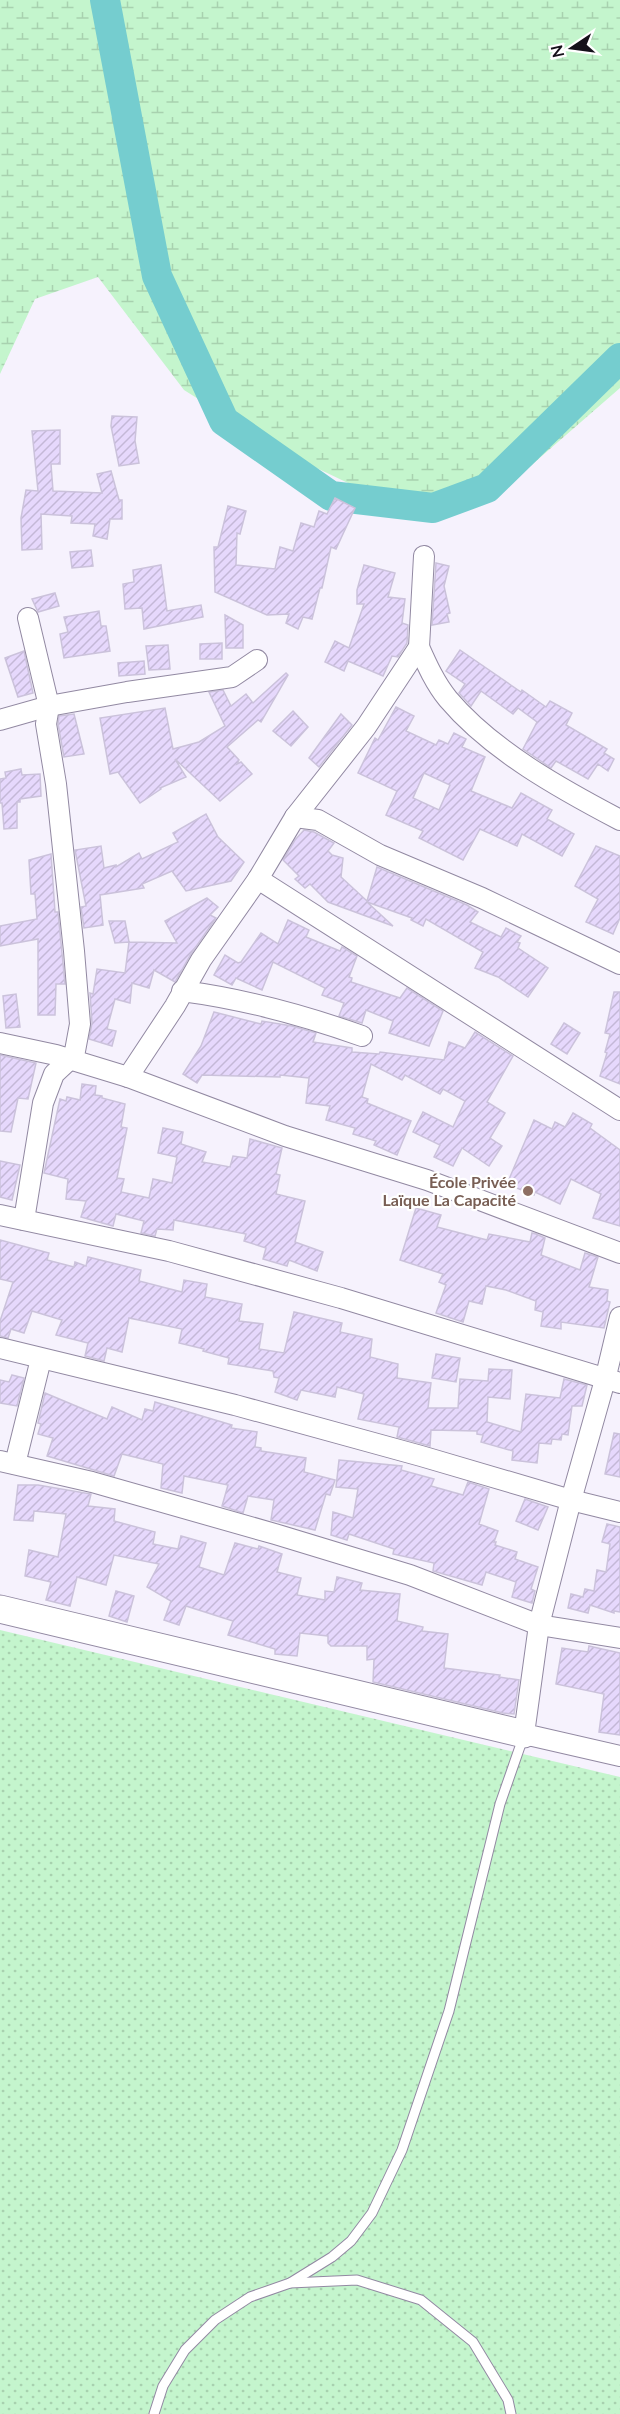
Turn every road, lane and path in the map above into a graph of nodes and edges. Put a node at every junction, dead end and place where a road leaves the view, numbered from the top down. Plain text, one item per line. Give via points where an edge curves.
1 (424, 556) dead end
2 (28, 618) dead end
3 (419, 647) junction
4 (257, 660) dead end
5 (50, 706) junction
6 (0, 720) edge
7 (295, 817) junction
8 (620, 820) edge
9 (258, 879) junction
10 (620, 964) edge
11 (182, 991) junction
12 (362, 1036) dead end
13 (0, 1044) edge
14 (69, 1060) junction
15 (129, 1077) junction
16 (620, 1110) edge
17 (0, 1215) edge
18 (24, 1220) junction
19 (620, 1253) edge
20 (620, 1317) edge
21 (0, 1348) edge
22 (41, 1359) junction
23 (613, 1381) edge
24 (7, 1462) edge
25 (571, 1500) junction
26 (620, 1512) edge
27 (0, 1609) edge
28 (539, 1625) junction
29 (620, 1638) edge
30 (524, 1734) junction
31 (620, 1756) edge
32 (290, 2283) junction
33 (154, 2414) edge
34 (511, 2414) edge

1 - 3 street
2 - 5 street
3 - 7 street via 366,727
3 - 8 street via 447,699 491,739 571,794
4 - 5 street via 231,677
5 - 6 street
5 - 14 street via 46,724 56,784 80,1024 79,1038
7 - 9 street
7 - 10 street via 318,820 380,855 482,898
9 - 11 street
9 - 16 street
11 - 12 street via 219,995
11 - 15 street
13 - 14 street
14 - 15 street
14 - 18 street via 54,1074 45,1096
15 - 19 street via 285,1136 427,1180
17 - 18 street
18 - 23 street via 169,1251 341,1298
20 - 23 street
21 - 22 street
22 - 24 street
22 - 25 street via 246,1408
23 - 25 street
24 - 28 street via 92,1482 410,1575
25 - 26 street
25 - 28 street
27 - 30 main road
28 - 29 street
28 - 30 street
30 - 31 street
30 - 32 lane via 500,1804 449,2011 402,2150 372,2214 351,2241
32 - 33 lane via 250,2298 215,2320 185,2350 163,2386
32 - 34 lane via 357,2280 421,2300 473,2342 508,2400

